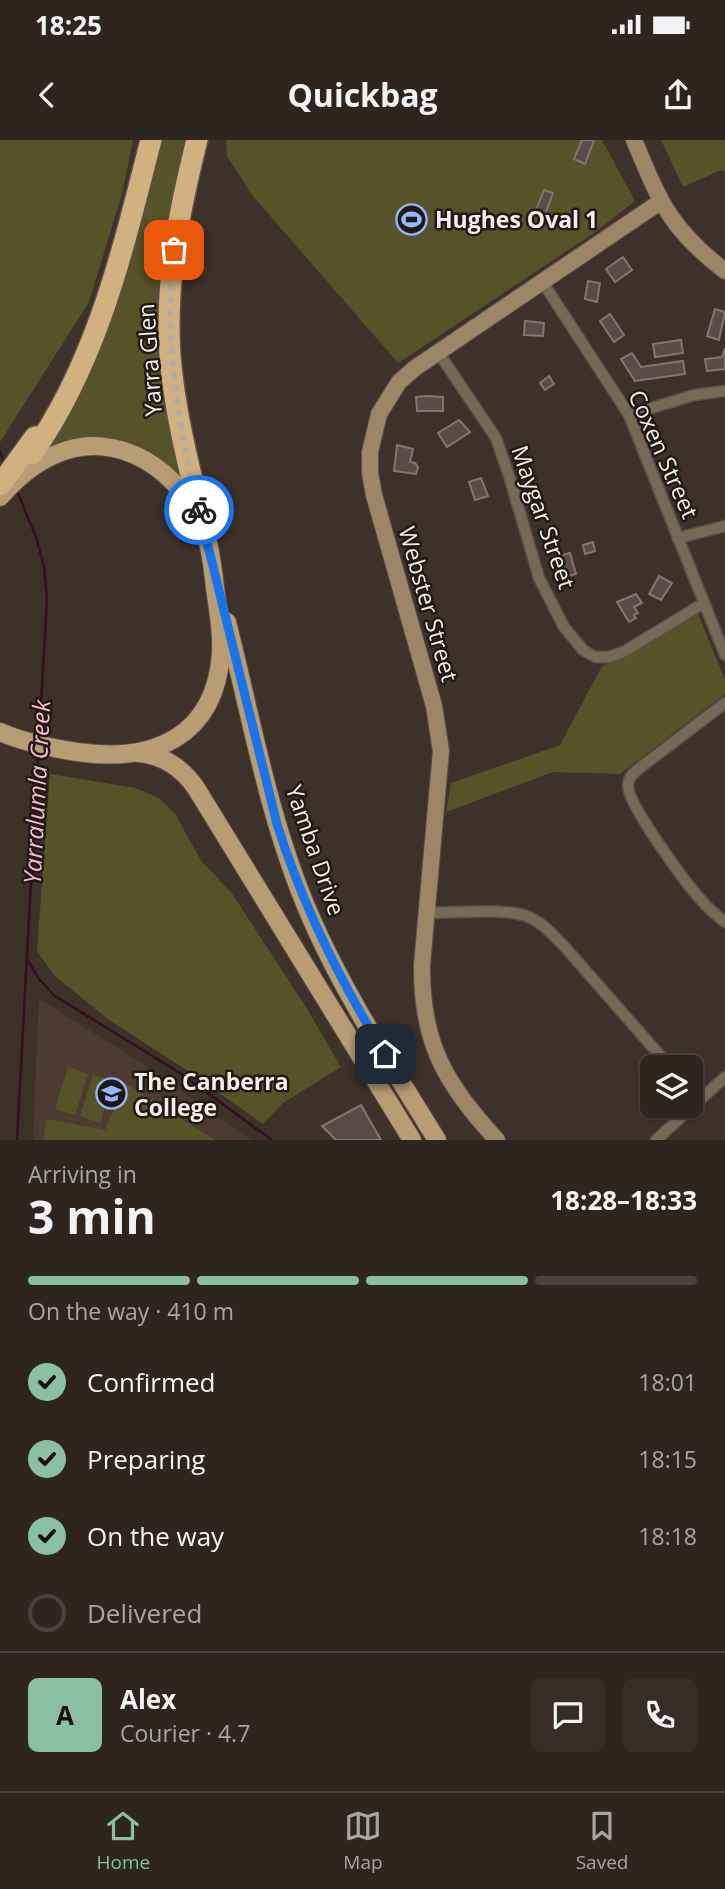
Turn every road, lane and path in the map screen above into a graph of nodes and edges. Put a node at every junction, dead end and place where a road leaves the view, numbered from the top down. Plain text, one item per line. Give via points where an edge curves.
1 (151, 140) edge
2 (197, 140) edge
3 (634, 140) edge
4 (660, 202) junction
5 (725, 271) edge
6 (542, 281) junction
7 (438, 352) junction
8 (725, 391) edge
9 (629, 415) junction
10 (33, 455) junction
11 (0, 485) edge
12 (0, 497) edge
13 (725, 526) edge
14 (678, 538) junction
15 (207, 542) junction
16 (704, 603) junction
17 (725, 655) edge
18 (725, 703) edge
19 (4, 736) edge
20 (132, 753) junction
21 (428, 913) junction
22 (725, 922) edge
23 (660, 1055) edge
24 (725, 1077) edge
25 (703, 1091) edge
26 (676, 1118) edge
27 (412, 1140) edge
28 (437, 1140) edge
29 (497, 1140) edge
30 (656, 1140) edge

1 - 10 highway, Yarra Glen via 105,308 84,364
2 - 15 highway, Yarra Glen via 174,250 169,333 182,436
3 - 4 street
4 - 5 street via 694,247
4 - 6 street, Webster Street
6 - 7 street, Webster Street
6 - 9 street, Coxen Street
7 - 16 street, Maygar Street via 496,438 539,578 564,626 583,650 595,657 625,651
7 - 21 street, Webster Street via 399,382 388,397 370,452 374,495 439,729 440,774
8 - 9 street via 694,395
9 - 14 street, Coxen Street
10 - 11 highway
10 - 12 main road, Yarra Glen
10 - 15 main road via 103,446 131,452 170,478 189,502
13 - 14 street
14 - 16 street, Coxen Street
15 - 20 main road via 221,639 213,691 181,734 152,750
15 - 28 main road, Yamba Drive via 290,865 330,960
16 - 17 street, Coxen Street
18 - 22 street via 641,767 628,784 634,806 679,871
19 - 20 main road via 64,750
20 - 27 main road via 171,763 196,788
21 - 23 street via 529,916 564,946
21 - 29 street, Webster Street via 422,988 432,1040 458,1095
24 - 25 street
26 - 30 street

